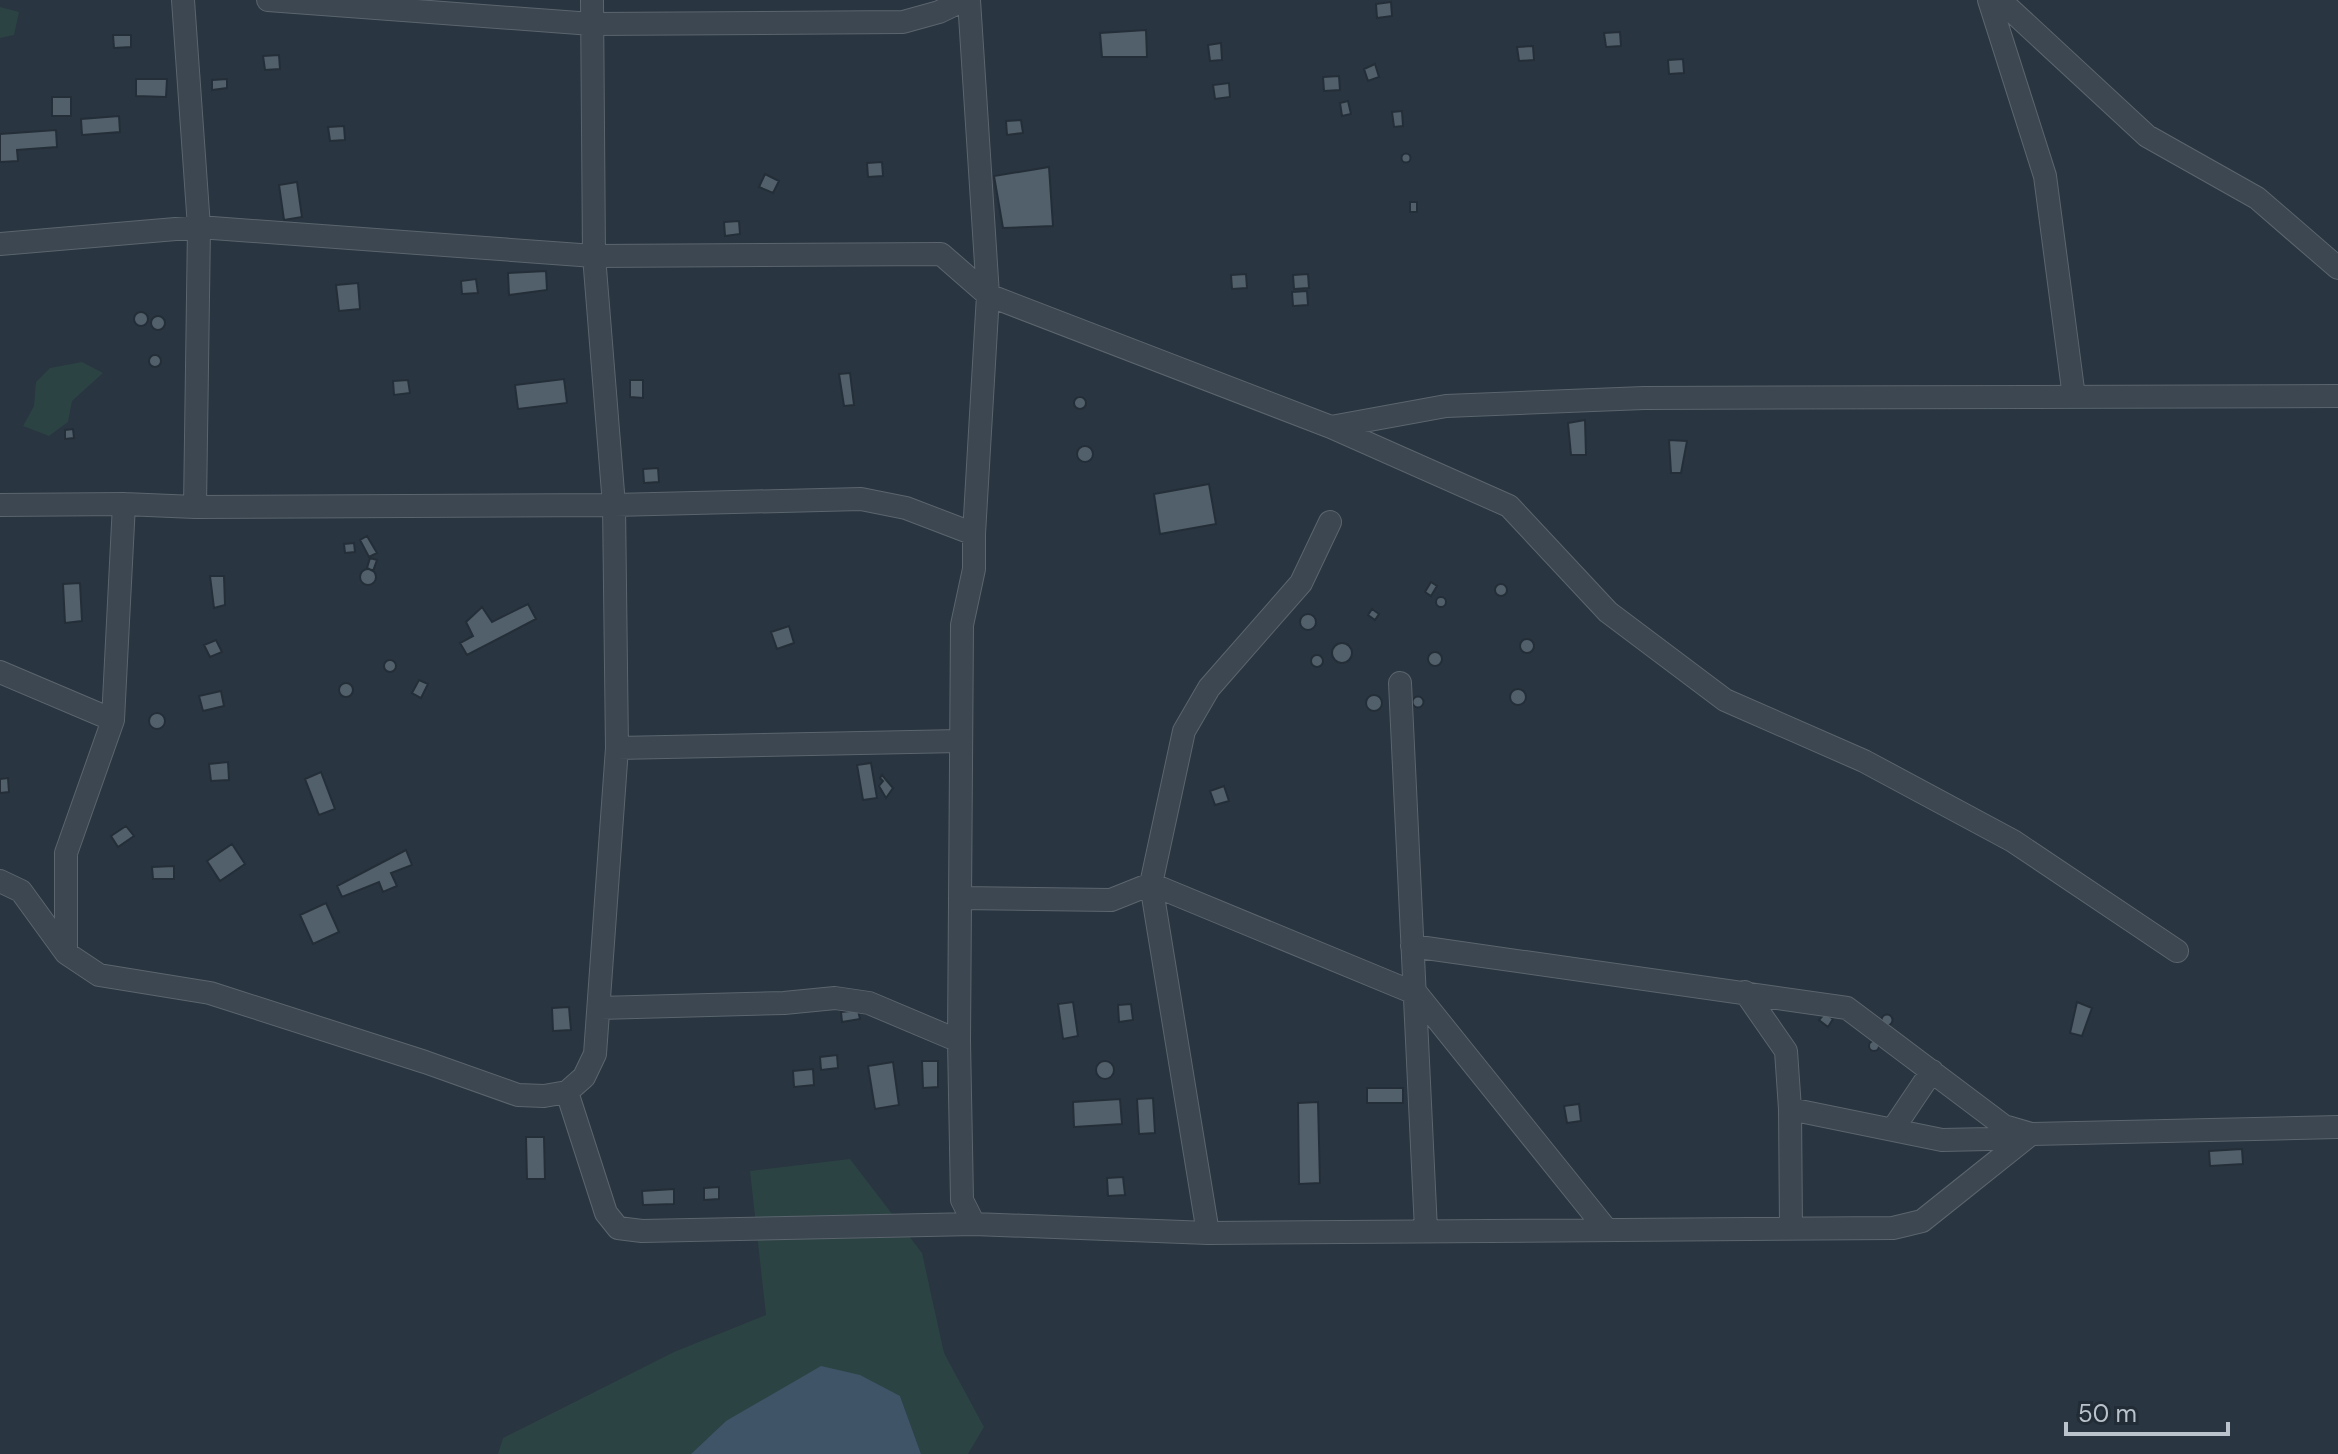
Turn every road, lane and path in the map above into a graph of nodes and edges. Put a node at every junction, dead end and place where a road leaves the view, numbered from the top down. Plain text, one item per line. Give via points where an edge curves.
1 (183, 0) edge
2 (268, 0) edge
3 (592, 0) edge
4 (966, 0) edge
5 (1989, 0) edge
6 (2000, 0) edge
7 (592, 24) junction
8 (199, 227) junction
9 (0, 244) edge
10 (594, 256) junction
11 (2338, 268) edge
12 (988, 295) junction
13 (2338, 396) edge
14 (2074, 397) junction
15 (1331, 427) junction
16 (124, 504) junction
17 (0, 505) edge
18 (614, 505) junction
19 (195, 507) junction
20 (1330, 522) dead end
21 (974, 534) junction
22 (0, 672) edge
23 (1400, 683) dead end
24 (113, 720) junction
25 (960, 741) junction
26 (617, 748) junction
27 (0, 881) edge
28 (1151, 884) junction
29 (960, 898) junction
30 (1412, 946) junction
31 (2177, 951) dead end
32 (66, 953) junction
33 (1745, 992) junction
34 (1417, 994) junction
35 (599, 1008) junction
36 (959, 1041) junction
37 (1932, 1071) junction
38 (567, 1092) junction
39 (1790, 1109) junction
40 (2338, 1127) edge
41 (1893, 1129) junction
42 (2031, 1134) junction
43 (974, 1224) junction
44 (1791, 1228) junction
45 (1606, 1229) junction
46 (1426, 1230) junction
47 (1208, 1233) junction

1 - 8 street
2 - 7 street
3 - 7 street
4 - 7 street via 903,22
4 - 12 street
5 - 14 street via 2045,176
6 - 11 street via 2147,136 2257,198
7 - 10 street
8 - 9 street
8 - 10 street
8 - 19 street
10 - 12 street via 941,254
10 - 18 street
12 - 15 street
12 - 21 street
13 - 14 street
14 - 15 street via 1629,398 1446,406
15 - 31 street via 1509,506 1608,612 1725,700 1864,761 2013,841
16 - 17 street
16 - 19 street
16 - 24 street
18 - 19 street
18 - 21 street via 861,499 906,508
18 - 26 street
20 - 28 street via 1301,583 1209,688 1184,731
21 - 25 street via 974,569 962,625
22 - 24 street
23 - 30 street
24 - 32 street via 66,853
25 - 26 street
25 - 29 street
26 - 35 street
27 - 32 street via 21,891
28 - 29 street via 1111,900
28 - 34 street
28 - 47 street
29 - 36 street
30 - 33 street
30 - 34 street
32 - 38 street via 99,975 210,993 518,1095
33 - 37 street via 1847,1008
33 - 39 street via 1786,1051
34 - 45 street
34 - 46 street
35 - 36 street via 835,998 869,1003
35 - 38 street via 595,1054 584,1077
36 - 43 street via 962,1200
37 - 41 street
37 - 42 street via 2004,1126
38 - 43 street via 606,1213 618,1228
39 - 41 street
39 - 44 street
40 - 42 street
41 - 42 street via 1942,1140
42 - 44 street via 1922,1221 1893,1228
43 - 47 street
44 - 45 street
45 - 46 street
46 - 47 street

